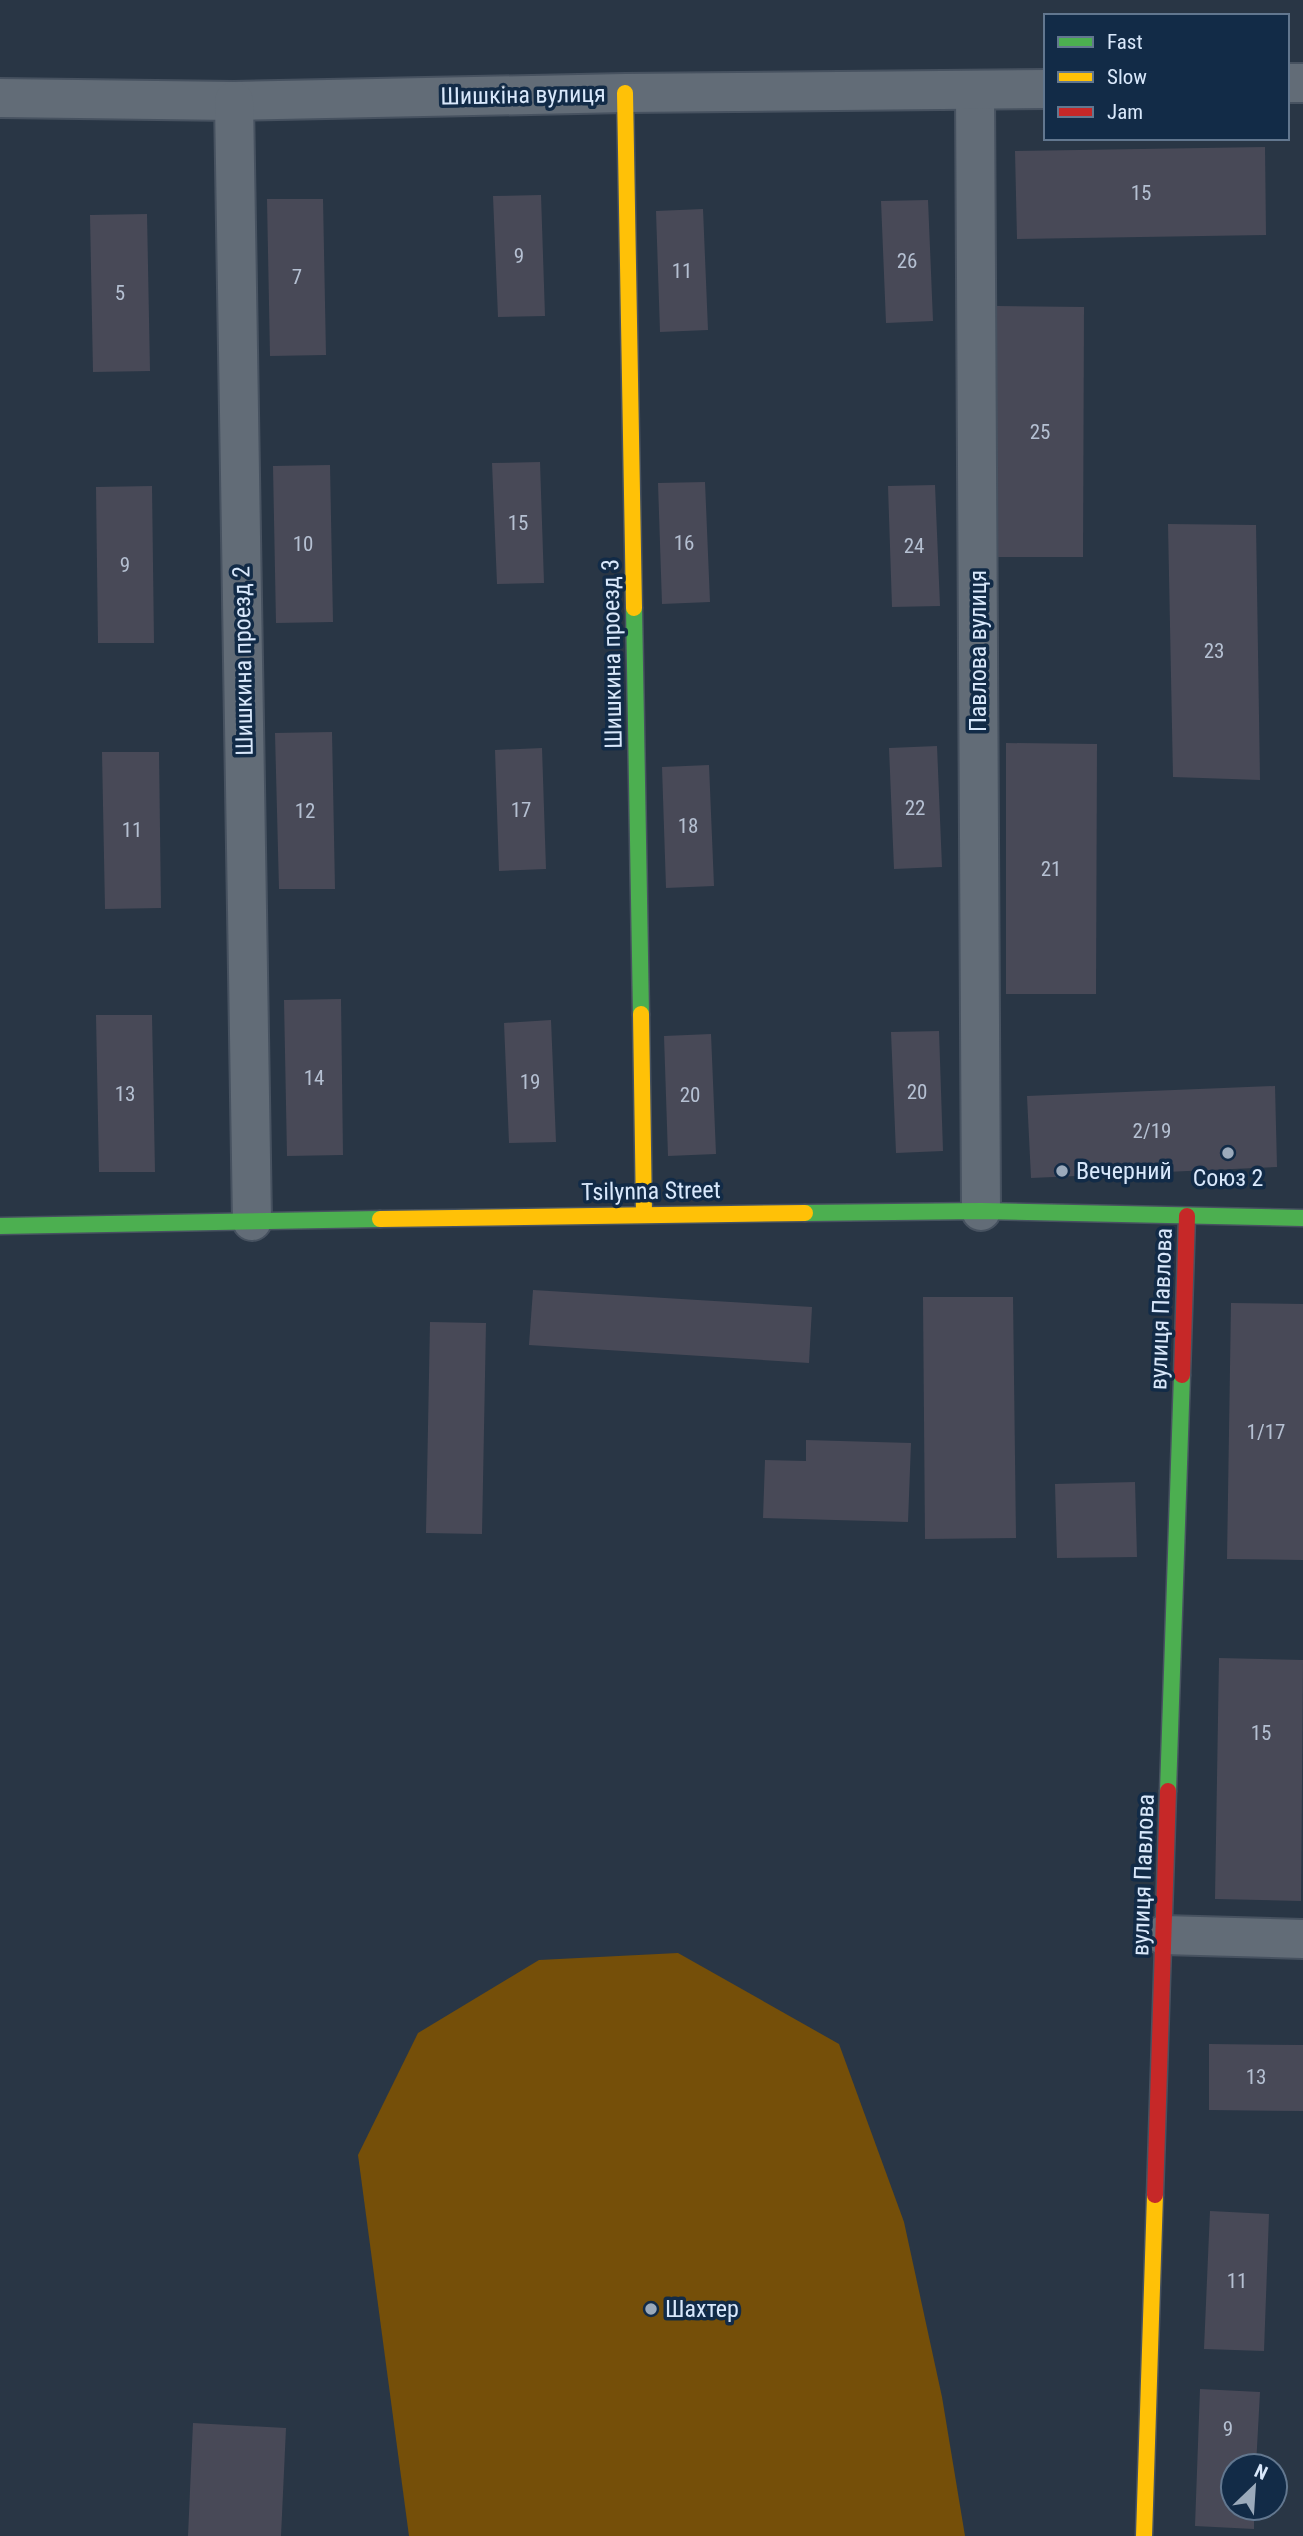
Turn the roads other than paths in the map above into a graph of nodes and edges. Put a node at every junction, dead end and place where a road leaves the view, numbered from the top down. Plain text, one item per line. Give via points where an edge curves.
1 (1044, 89) edge
2 (975, 91) junction
3 (625, 93) junction
4 (0, 98) edge
5 (234, 101) junction
6 (981, 1211) junction
7 (644, 1214) junction
8 (1187, 1216) junction
9 (1303, 1218) edge
10 (252, 1221) junction
11 (0, 1226) edge
12 (1163, 1935) junction
13 (1303, 1939) edge
14 (1144, 2536) edge

1 - 2 street, Шишкіна вулиця
2 - 3 street, Шишкіна вулиця
2 - 6 street, Павлова вулиця
3 - 5 street, Шишкіна вулиця
3 - 7 street, Шишкина проезд 3
4 - 5 street, Шишкіна вулиця
5 - 10 street, Шишкина проезд 2
6 - 7 street, Tsilynna Street
6 - 8 street, Tsilynna Street
7 - 10 street, Tsilynna Street
8 - 9 street, Tsilynna Street
8 - 12 street, вулиця Павлова
10 - 11 street, Tsilynna Street
12 - 13 street
12 - 14 street, вулиця Павлова

